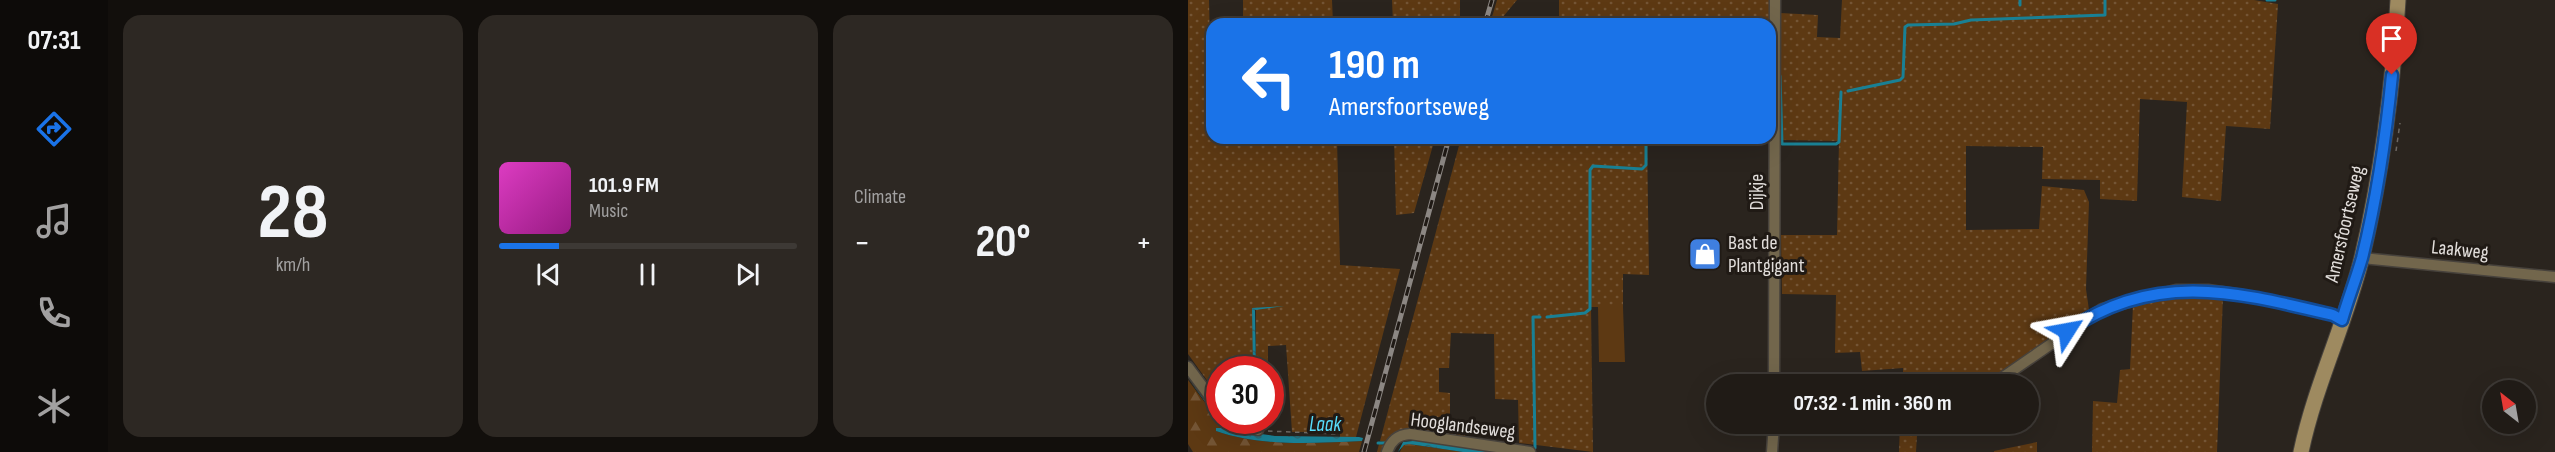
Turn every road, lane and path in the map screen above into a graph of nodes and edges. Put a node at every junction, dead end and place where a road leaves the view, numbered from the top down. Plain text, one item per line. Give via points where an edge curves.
1 (1775, 0) edge
2 (2398, 0) edge
3 (1775, 18) edge
4 (1775, 144) edge
5 (2362, 258) junction
6 (2555, 277) edge
7 (2342, 320) junction
8 (1188, 367) edge
9 (1774, 374) edge
10 (2008, 374) edge
11 (1206, 391) edge
12 (1284, 431) edge
13 (1339, 434) dead end
14 (1773, 434) edge
15 (1387, 452) edge
16 (1530, 452) edge
17 (1772, 452) edge
18 (2301, 452) edge

1 - 3 street, Dijkje
2 - 5 main road, Amersfoortseweg via 2385,141
4 - 9 street, Dijkje
5 - 6 street, Laakweg
5 - 7 main road, Amersfoortseweg
7 - 10 street via 2247,296 2176,290 2102,309
7 - 18 main road, Amersfoortseweg
8 - 11 street
12 - 13 path
14 - 17 street
15 - 16 street, Hooglandseweg via 1393,441 1410,434

